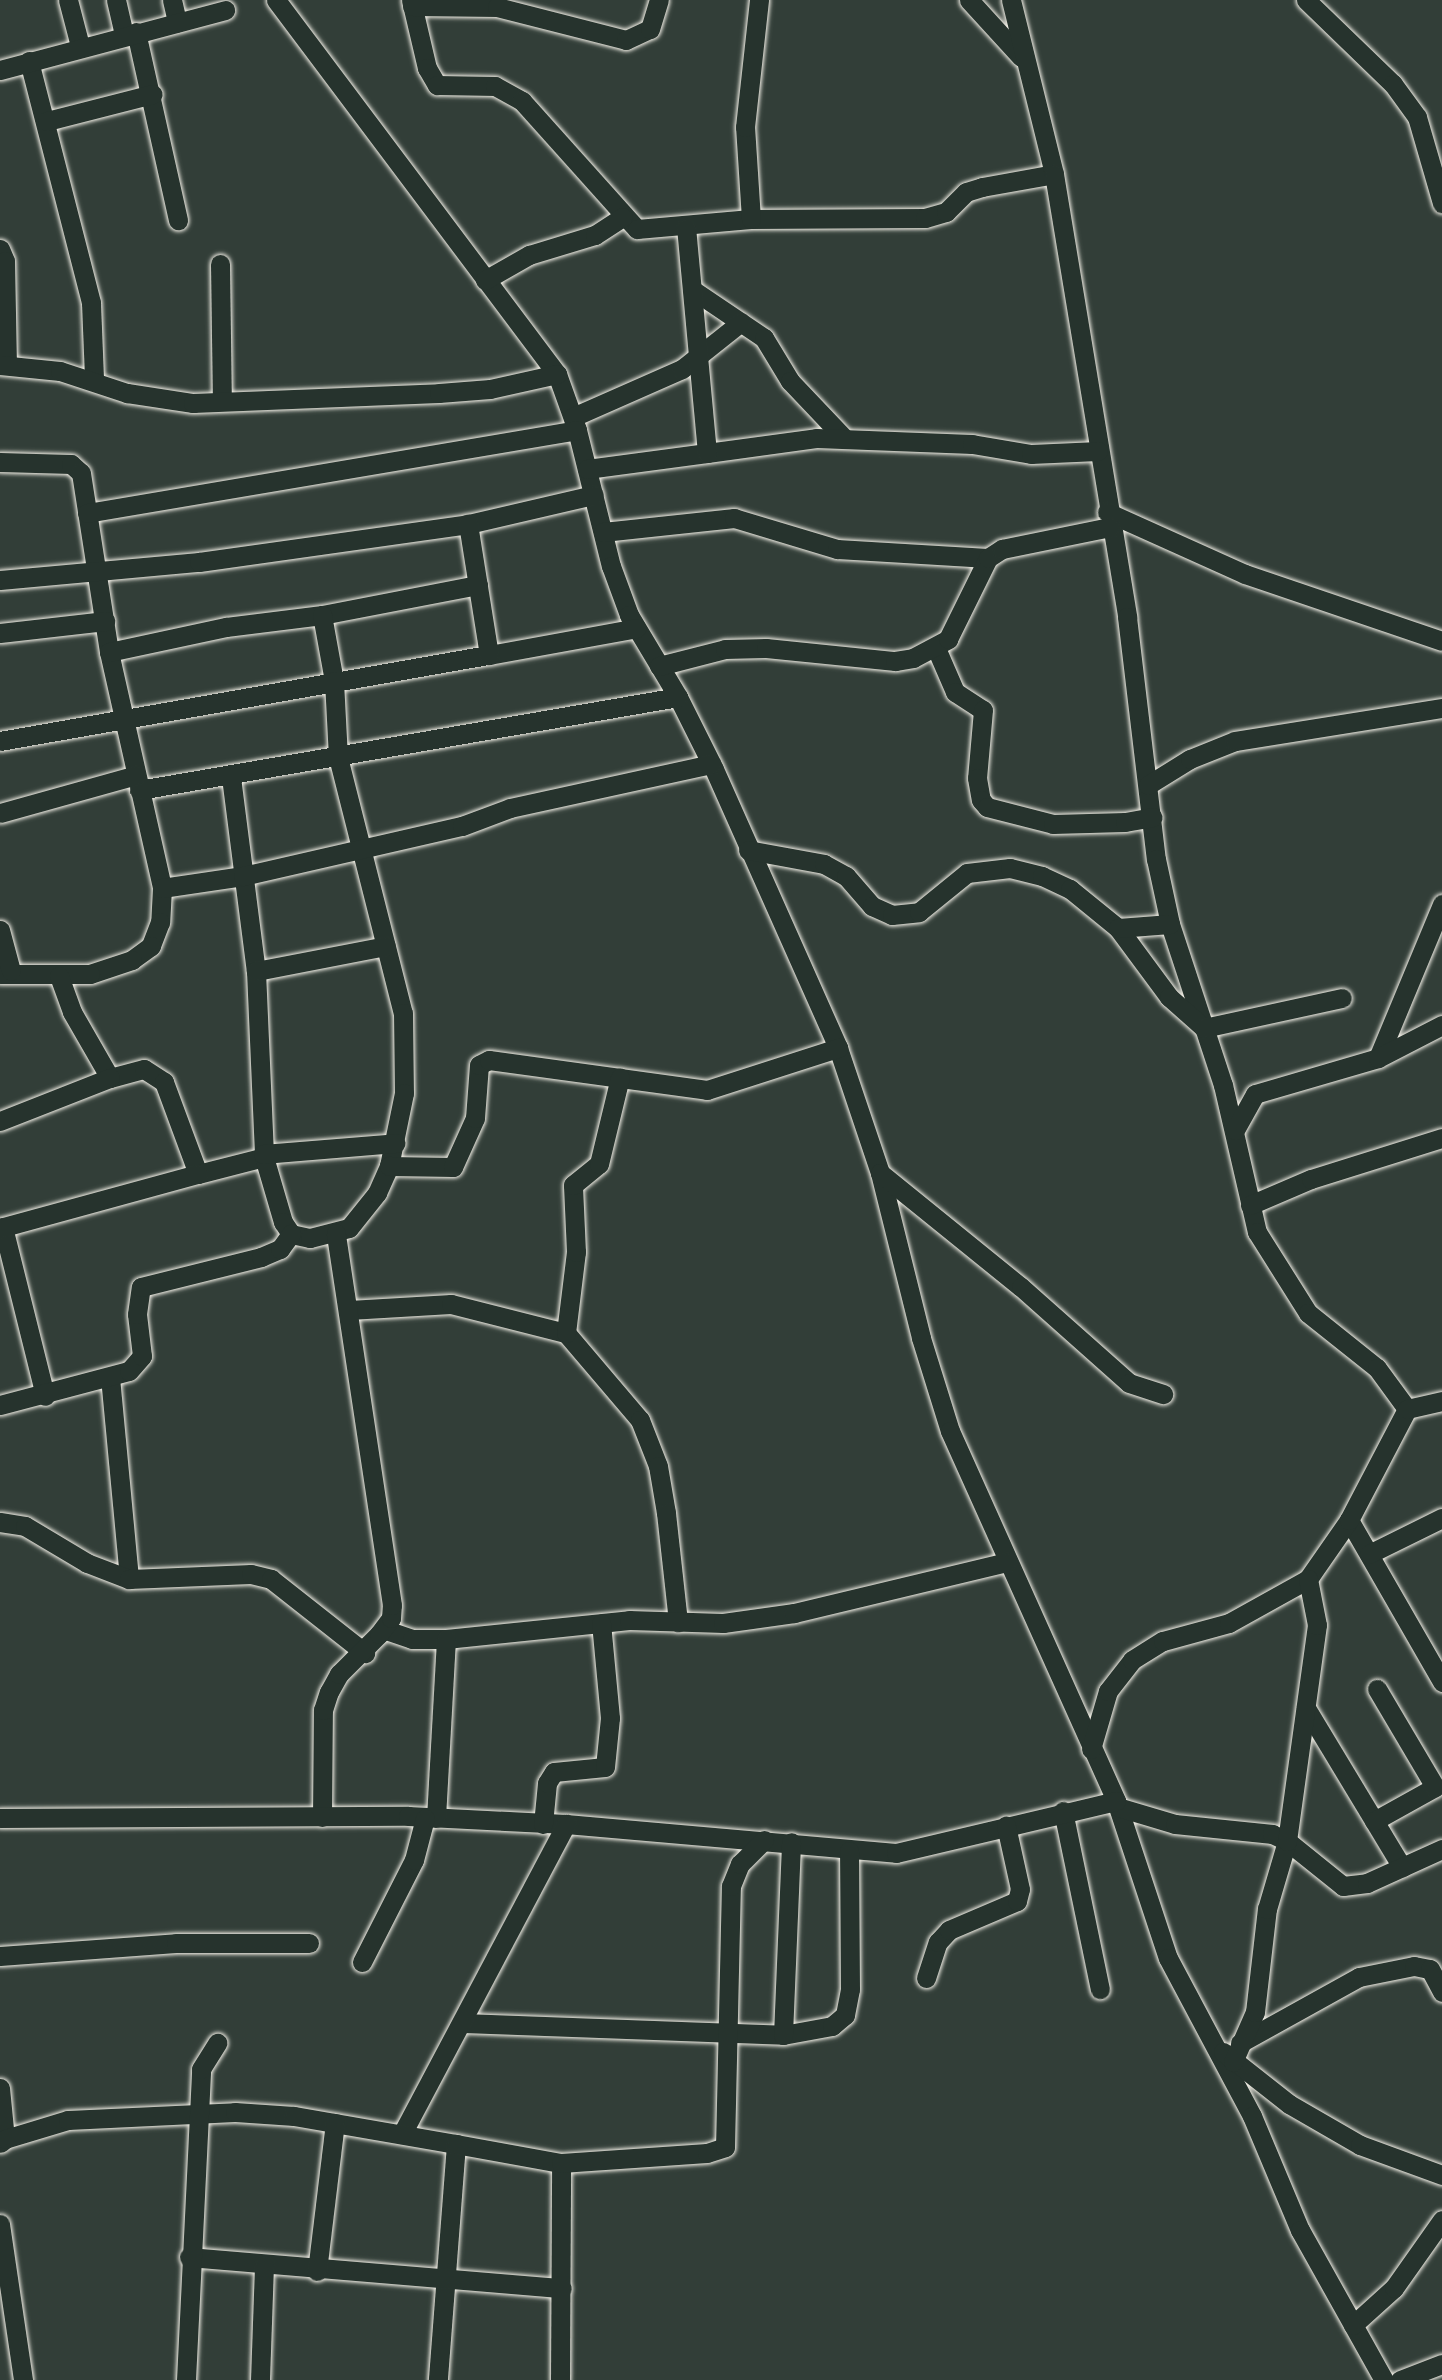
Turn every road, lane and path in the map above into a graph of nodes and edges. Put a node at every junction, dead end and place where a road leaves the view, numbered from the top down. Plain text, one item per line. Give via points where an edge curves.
1 (68, 0) edge
2 (116, 0) edge
3 (172, 0) edge
4 (659, 0) edge
5 (759, 0) edge
6 (969, 0) edge
7 (1011, 0) edge
8 (1306, 0) edge
9 (279, 1) edge
10 (412, 3) edge
11 (225, 10) dead end
12 (177, 22) junction
13 (130, 34) junction
14 (80, 46) junction
15 (29, 61) junction
16 (1024, 61) junction
17 (0, 69) edge
18 (153, 94) junction
19 (47, 121) junction
20 (1054, 174) junction
21 (1442, 203) edge
22 (623, 217) junction
23 (751, 219) junction
24 (178, 220) dead end
25 (686, 228) junction
26 (0, 249) edge
27 (220, 264) dead end
28 (485, 280) junction
29 (693, 290) junction
30 (741, 322) junction
31 (701, 358) junction
32 (3, 365) edge
33 (557, 374) junction
34 (94, 379) junction
35 (222, 401) junction
36 (575, 424) junction
37 (845, 439) junction
38 (1098, 451) junction
39 (707, 453) junction
40 (0, 463) edge
41 (587, 469) junction
42 (594, 495) junction
43 (87, 513) junction
44 (1109, 519) junction
45 (468, 524) junction
46 (603, 532) junction
47 (988, 558) junction
48 (98, 574) junction
49 (0, 580) edge
50 (478, 585) junction
51 (322, 615) junction
52 (105, 621) junction
53 (637, 628) junction
54 (0, 633) edge
55 (1442, 641) edge
56 (936, 648) junction
57 (109, 652) junction
58 (489, 655) junction
59 (659, 666) junction
60 (334, 681) junction
61 (678, 696) junction
62 (1442, 708) edge
63 (123, 716) junction
64 (0, 741) edge
65 (338, 757) junction
66 (711, 764) junction
67 (231, 777) junction
68 (138, 783) junction
69 (1148, 785) junction
70 (0, 813) edge
71 (1153, 817) junction
72 (360, 849) junction
73 (748, 850) junction
74 (243, 876) junction
75 (162, 888) junction
76 (1442, 904) edge
77 (1171, 924) junction
78 (1118, 928) junction
79 (0, 930) edge
80 (386, 947) junction
81 (256, 971) junction
82 (6, 973) edge
83 (58, 976) junction
84 (1342, 998) dead end
85 (1442, 1026) edge
86 (1204, 1028) junction
87 (838, 1048) junction
88 (1378, 1058) junction
89 (110, 1077) junction
90 (620, 1077) junction
91 (1223, 1085) junction
92 (1255, 1094) junction
93 (0, 1121) edge
94 (1236, 1130) junction
95 (1442, 1138) edge
96 (396, 1143) junction
97 (263, 1156) junction
98 (389, 1166) junction
99 (880, 1173) junction
100 (198, 1174) junction
101 (1250, 1205) junction
102 (1, 1227) edge
103 (336, 1233) junction
104 (291, 1234) junction
105 (9, 1287) edge
106 (349, 1310) junction
107 (566, 1333) junction
108 (110, 1377) junction
109 (1163, 1394) dead end
110 (45, 1396) junction
111 (1442, 1401) edge
112 (1, 1402) edge
113 (1408, 1409) junction
114 (1442, 1518) edge
115 (1349, 1520) junction
116 (0, 1522) edge
117 (1368, 1554) junction
118 (1006, 1562) junction
119 (129, 1579) junction
120 (1308, 1579) junction
121 (678, 1622) junction
122 (601, 1623) junction
123 (383, 1629) junction
124 (446, 1639) junction
125 (365, 1653) junction
126 (1436, 1655) edge
127 (1442, 1682) edge
128 (1377, 1689) dead end
129 (1306, 1708) junction
130 (1091, 1749) junction
131 (1117, 1804) junction
132 (1063, 1811) junction
133 (322, 1817) junction
134 (0, 1818) edge
135 (431, 1818) junction
136 (1374, 1821) junction
137 (543, 1824) junction
138 (566, 1824) junction
139 (1006, 1826) junction
140 (764, 1840) junction
141 (1287, 1841) junction
142 (791, 1842) junction
143 (1442, 1849) edge
144 (849, 1851) junction
145 (1402, 1867) junction
146 (309, 1942) dead end
147 (0, 1956) edge
148 (362, 1962) dead end
149 (926, 1978) dead end
150 (1440, 1984) edge
151 (1100, 1989) dead end
152 (463, 2023) junction
153 (727, 2030) junction
154 (783, 2035) junction
155 (1212, 2042) junction
156 (217, 2043) dead end
157 (1236, 2052) junction
158 (0, 2088) edge
159 (200, 2114) junction
160 (335, 2123) junction
161 (402, 2134) junction
162 (2, 2141) edge
163 (456, 2144) junction
164 (561, 2163) junction
165 (1442, 2175) edge
166 (1442, 2220) edge
167 (0, 2224) edge
168 (189, 2258) junction
169 (264, 2265) junction
170 (317, 2271) junction
171 (442, 2281) junction
172 (562, 2288) junction
173 (1353, 2325) junction
174 (1442, 2364) edge
175 (23, 2380) edge
176 (186, 2380) edge
177 (260, 2380) edge
178 (438, 2380) edge
179 (560, 2380) edge
180 (1384, 2380) edge
181 (1400, 2380) edge

1 - 14 street
2 - 13 street
3 - 12 street
4 - 10 street via 650,29 626,40 497,7
5 - 23 street via 745,128
6 - 16 street
7 - 16 street
8 - 21 street via 1393,84 1417,117
9 - 28 street
10 - 22 street via 427,68 437,85 495,86 522,101
11 - 12 street
12 - 13 street
13 - 14 street
13 - 18 street
14 - 15 street
15 - 17 street
15 - 19 street
16 - 20 street
18 - 19 street
18 - 24 street
19 - 34 street via 91,303
20 - 23 street via 966,192 946,212 925,218
20 - 38 street
22 - 25 street via 637,229
22 - 28 street via 595,235 529,255
23 - 25 street
25 - 29 street
26 - 32 street via 5,261
27 - 35 street
28 - 33 street
29 - 30 street
29 - 31 street
30 - 31 street
30 - 37 street via 764,338 790,381
31 - 36 street
31 - 39 street
32 - 34 street
33 - 35 street via 490,389
33 - 36 street
34 - 35 street via 163,401
36 - 41 street
36 - 43 street
37 - 38 street via 972,444 1031,454
37 - 39 street via 792,439
38 - 44 street
39 - 41 street
40 - 43 street via 79,468
41 - 42 street
42 - 45 street
42 - 46 street
43 - 48 street
44 - 47 street via 1002,549
44 - 55 street via 1369,620
44 - 69 street
45 - 48 street
45 - 50 street
46 - 47 street via 734,518 837,549
46 - 53 street via 611,566
47 - 56 street via 948,639
48 - 49 street
48 - 52 street
50 - 51 street
50 - 58 street
51 - 57 street via 226,627
51 - 60 street
52 - 54 street
52 - 57 street
53 - 58 street
53 - 59 street
56 - 59 street via 895,661 766,648 725,649
56 - 71 street via 955,692 983,710 976,778 987,807 1052,824
57 - 63 street
58 - 60 street
59 - 61 street
60 - 63 street
60 - 65 street
61 - 65 street
61 - 66 street
62 - 69 street via 1235,741 1190,759
63 - 64 street
63 - 68 street
65 - 67 street
65 - 72 street
66 - 72 street via 502,810 463,826
66 - 73 street
67 - 68 street
67 - 74 street
68 - 70 street
68 - 75 street
69 - 71 street
71 - 77 street
72 - 74 street
72 - 80 street
73 - 78 street via 824,864 846,876 872,906 892,915 919,912 967,873 1022,870 1070,890
73 - 87 street
74 - 75 street
74 - 81 street
75 - 83 street via 160,922 150,946 113,968
76 - 88 street
77 - 78 street
77 - 86 street
78 - 86 street via 1169,997
79 - 82 street
80 - 81 street
80 - 96 street via 403,1013 407,1058
81 - 97 street
82 - 83 street
83 - 89 street via 72,1012
84 - 86 street
85 - 88 street
86 - 91 street
87 - 90 street via 707,1090
87 - 99 street
88 - 92 street
89 - 93 street
89 - 100 street via 144,1069 164,1082
90 - 98 street via 499,1059 485,1062 476,1075 475,1118 457,1163 442,1170
90 - 107 street via 598,1164 573,1185 576,1252
91 - 92 street
91 - 94 street
92 - 94 street
94 - 101 street
95 - 101 street via 1311,1179
96 - 97 street
96 - 98 street
97 - 100 street
97 - 104 street via 271,1195
98 - 103 street via 362,1214 349,1228
99 - 109 street via 1021,1287 1129,1383
99 - 118 street via 950,1431
100 - 102 street
101 - 113 street via 1257,1232 1308,1313 1377,1368
102 - 105 street
103 - 104 street via 310,1238
103 - 106 street
104 - 108 street via 280,1249 261,1257 141,1287 137,1298 139,1364
105 - 110 street
106 - 107 street via 451,1304
106 - 123 street via 392,1591 391,1618
107 - 121 street via 640,1420 664,1501
108 - 110 street
108 - 119 street
110 - 112 street
111 - 113 street
113 - 115 street
114 - 117 street
115 - 117 street
115 - 120 street
116 - 119 street via 25,1526 87,1563
117 - 126 street
118 - 121 street via 794,1613 723,1623
118 - 130 street
119 - 125 street via 251,1574 271,1578
120 - 129 street via 1317,1625
120 - 130 street via 1229,1623 1163,1641 1132,1660 1108,1691
121 - 122 street
122 - 124 street
122 - 137 street via 610,1718 605,1767 554,1772 547,1783
123 - 124 street via 412,1639
123 - 125 street
124 - 135 street
125 - 133 street via 339,1674 323,1710
126 - 127 street
128 - 136 street via 1435,1787
129 - 136 street
129 - 141 street
130 - 131 street
131 - 132 street
131 - 141 street via 1175,1824 1257,1831
131 - 155 street via 1168,1958
132 - 139 street
132 - 151 street
133 - 134 street
133 - 135 street
135 - 137 street
135 - 148 street
136 - 145 street
137 - 138 street
138 - 140 street
138 - 152 street
139 - 144 street via 896,1853
139 - 149 street via 1020,1889 1017,1901 949,1930 938,1942
140 - 142 street
140 - 153 street via 740,1864 731,1886
141 - 145 street via 1343,1886 1367,1883
141 - 157 street via 1267,1909 1255,2012
142 - 144 street
142 - 154 street
143 - 145 street
144 - 154 street via 848,2008 832,2026
146 - 147 street via 176,1943
150 - 157 street via 1430,1969 1414,1966 1359,1977
152 - 153 street via 539,2029
152 - 161 street
153 - 154 street
153 - 164 street via 725,2147
155 - 157 street
155 - 173 street via 1252,2116 1300,2230
156 - 159 street via 201,2069
157 - 165 street via 1289,2104 1360,2145
158 - 162 street
159 - 160 street via 247,2112
159 - 162 street via 68,2120
159 - 168 street
160 - 161 street
160 - 170 street
161 - 163 street
163 - 164 street
163 - 171 street
164 - 172 street
166 - 173 street via 1394,2288
167 - 175 street
168 - 169 street
168 - 176 street
169 - 170 street
169 - 177 street
170 - 171 street
171 - 172 street
171 - 178 street
172 - 179 street
173 - 180 street
174 - 181 street

